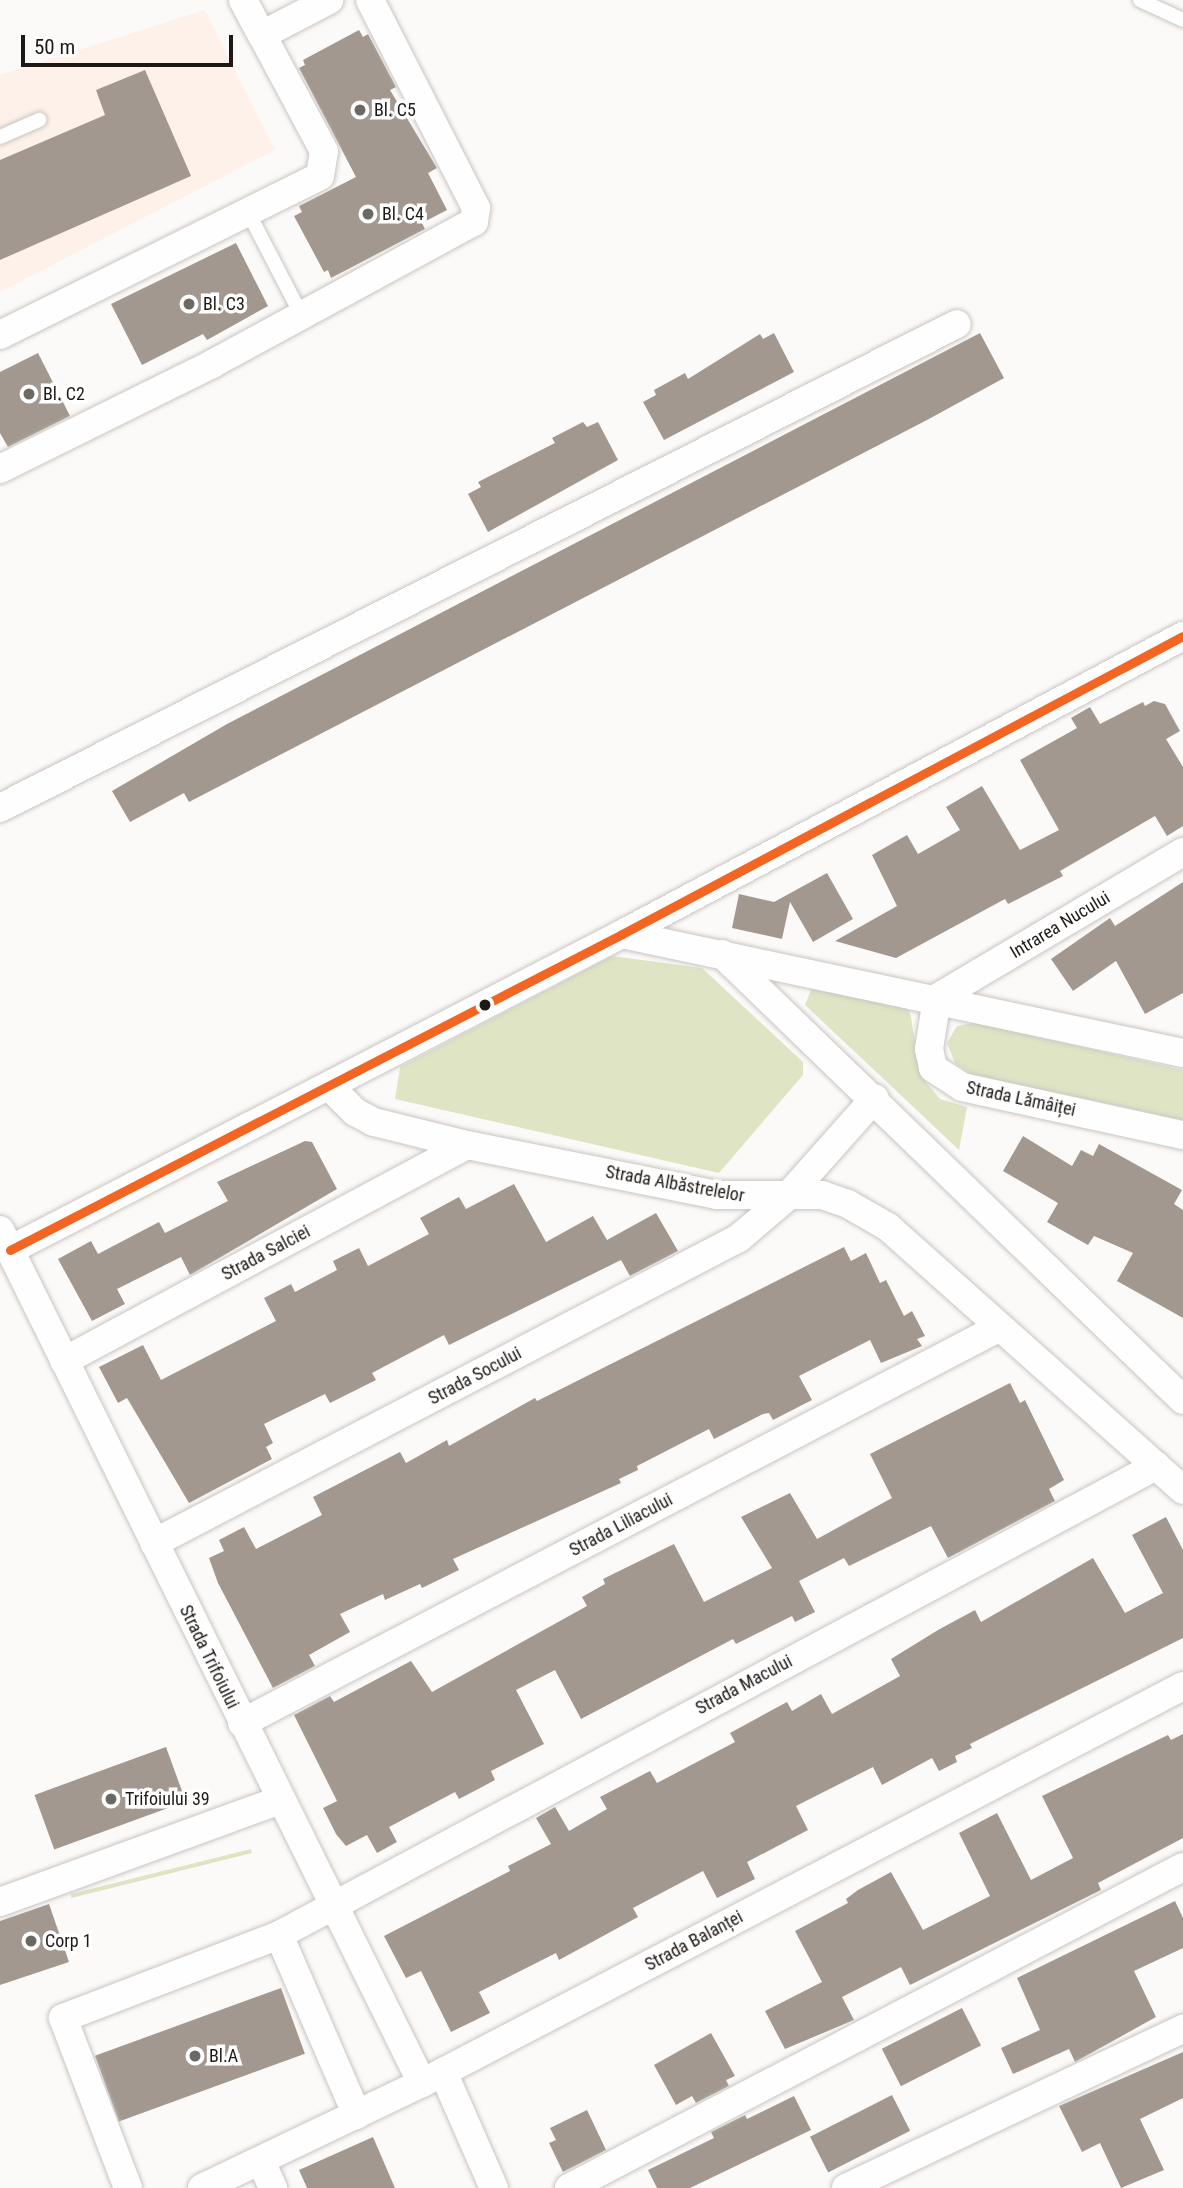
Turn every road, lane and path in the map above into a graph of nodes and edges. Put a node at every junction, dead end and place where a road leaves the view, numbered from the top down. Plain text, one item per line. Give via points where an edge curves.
1 (243, 0) edge
2 (330, 0) edge
3 (370, 0) edge
4 (1140, 0) edge
5 (1183, 20) edge
6 (262, 35) junction
7 (39, 120) dead end
8 (0, 137) edge
9 (248, 212) junction
10 (302, 316) junction
11 (957, 324) dead end
12 (0, 335) edge
13 (0, 469) edge
14 (1180, 645) edge
15 (0, 808) edge
16 (1183, 852) edge
17 (622, 934) junction
18 (722, 954) junction
19 (937, 998) junction
20 (1183, 1053) edge
21 (329, 1086) junction
22 (875, 1098) junction
23 (1183, 1135) edge
24 (467, 1145) junction
25 (787, 1197) junction
26 (5, 1240) edge
27 (1000, 1327) junction
28 (64, 1361) junction
29 (1183, 1400) edge
30 (1156, 1466) junction
31 (1183, 1490) edge
32 (154, 1544) junction
33 (1183, 1686) edge
34 (242, 1723) junction
35 (280, 1800) junction
36 (1183, 1867) edge
37 (0, 1902) edge
38 (331, 1905) junction
39 (279, 1935) junction
40 (1183, 2029) edge
41 (433, 2077) junction
42 (357, 2115) junction
43 (261, 2161) junction
44 (128, 2188) edge
45 (202, 2188) edge
46 (273, 2188) edge
47 (494, 2188) edge
48 (569, 2188) edge
49 (846, 2188) edge

1 - 6 street
2 - 6 street
3 - 10 street via 478,215 470,226
4 - 5 lane
6 - 9 street via 324,151 324,168 310,183
7 - 8 lane
9 - 10 lane
9 - 12 street
10 - 13 street
11 - 15 street
14 - 17 street
16 - 19 street, Intrarea Nucului
17 - 18 street
17 - 21 street
18 - 19 street
18 - 22 street
19 - 20 street
19 - 23 street, Strada Lămâiței via 930,1059 951,1083
21 - 24 street, Strada Albăstrelelor via 355,1112 374,1122
21 - 26 street
22 - 25 street, Strada Socului
22 - 29 street
24 - 25 street, Strada Albăstrelelor via 717,1195
24 - 28 street, Strada Salciei
25 - 27 street, Strada Albăstrelelor via 822,1195 848,1203 888,1227
25 - 32 street, Strada Socului via 739,1238
26 - 28 street, Strada Trifoiului
27 - 30 street, Strada Albăstrelelor
27 - 34 street, Strada Liliacului
28 - 32 street, Strada Trifoiului
30 - 31 street, Strada Albăstrelelor
30 - 38 street, Strada Macului
32 - 34 street, Strada Trifoiului
33 - 41 street, Strada Balanței
34 - 35 street, Strada Trifoiului
35 - 37 street
35 - 38 street, Strada Trifoiului
36 - 48 street
38 - 39 street, Strada Macului
38 - 41 street, Strada Trifoiului
39 - 42 street
39 - 44 street, Strada Macului via 63,2018
40 - 49 street
41 - 42 street, Strada Balanței
41 - 47 street, Strada Trifoiului
42 - 43 street, Strada Balanței
43 - 45 street, Strada Balanței
43 - 46 street

